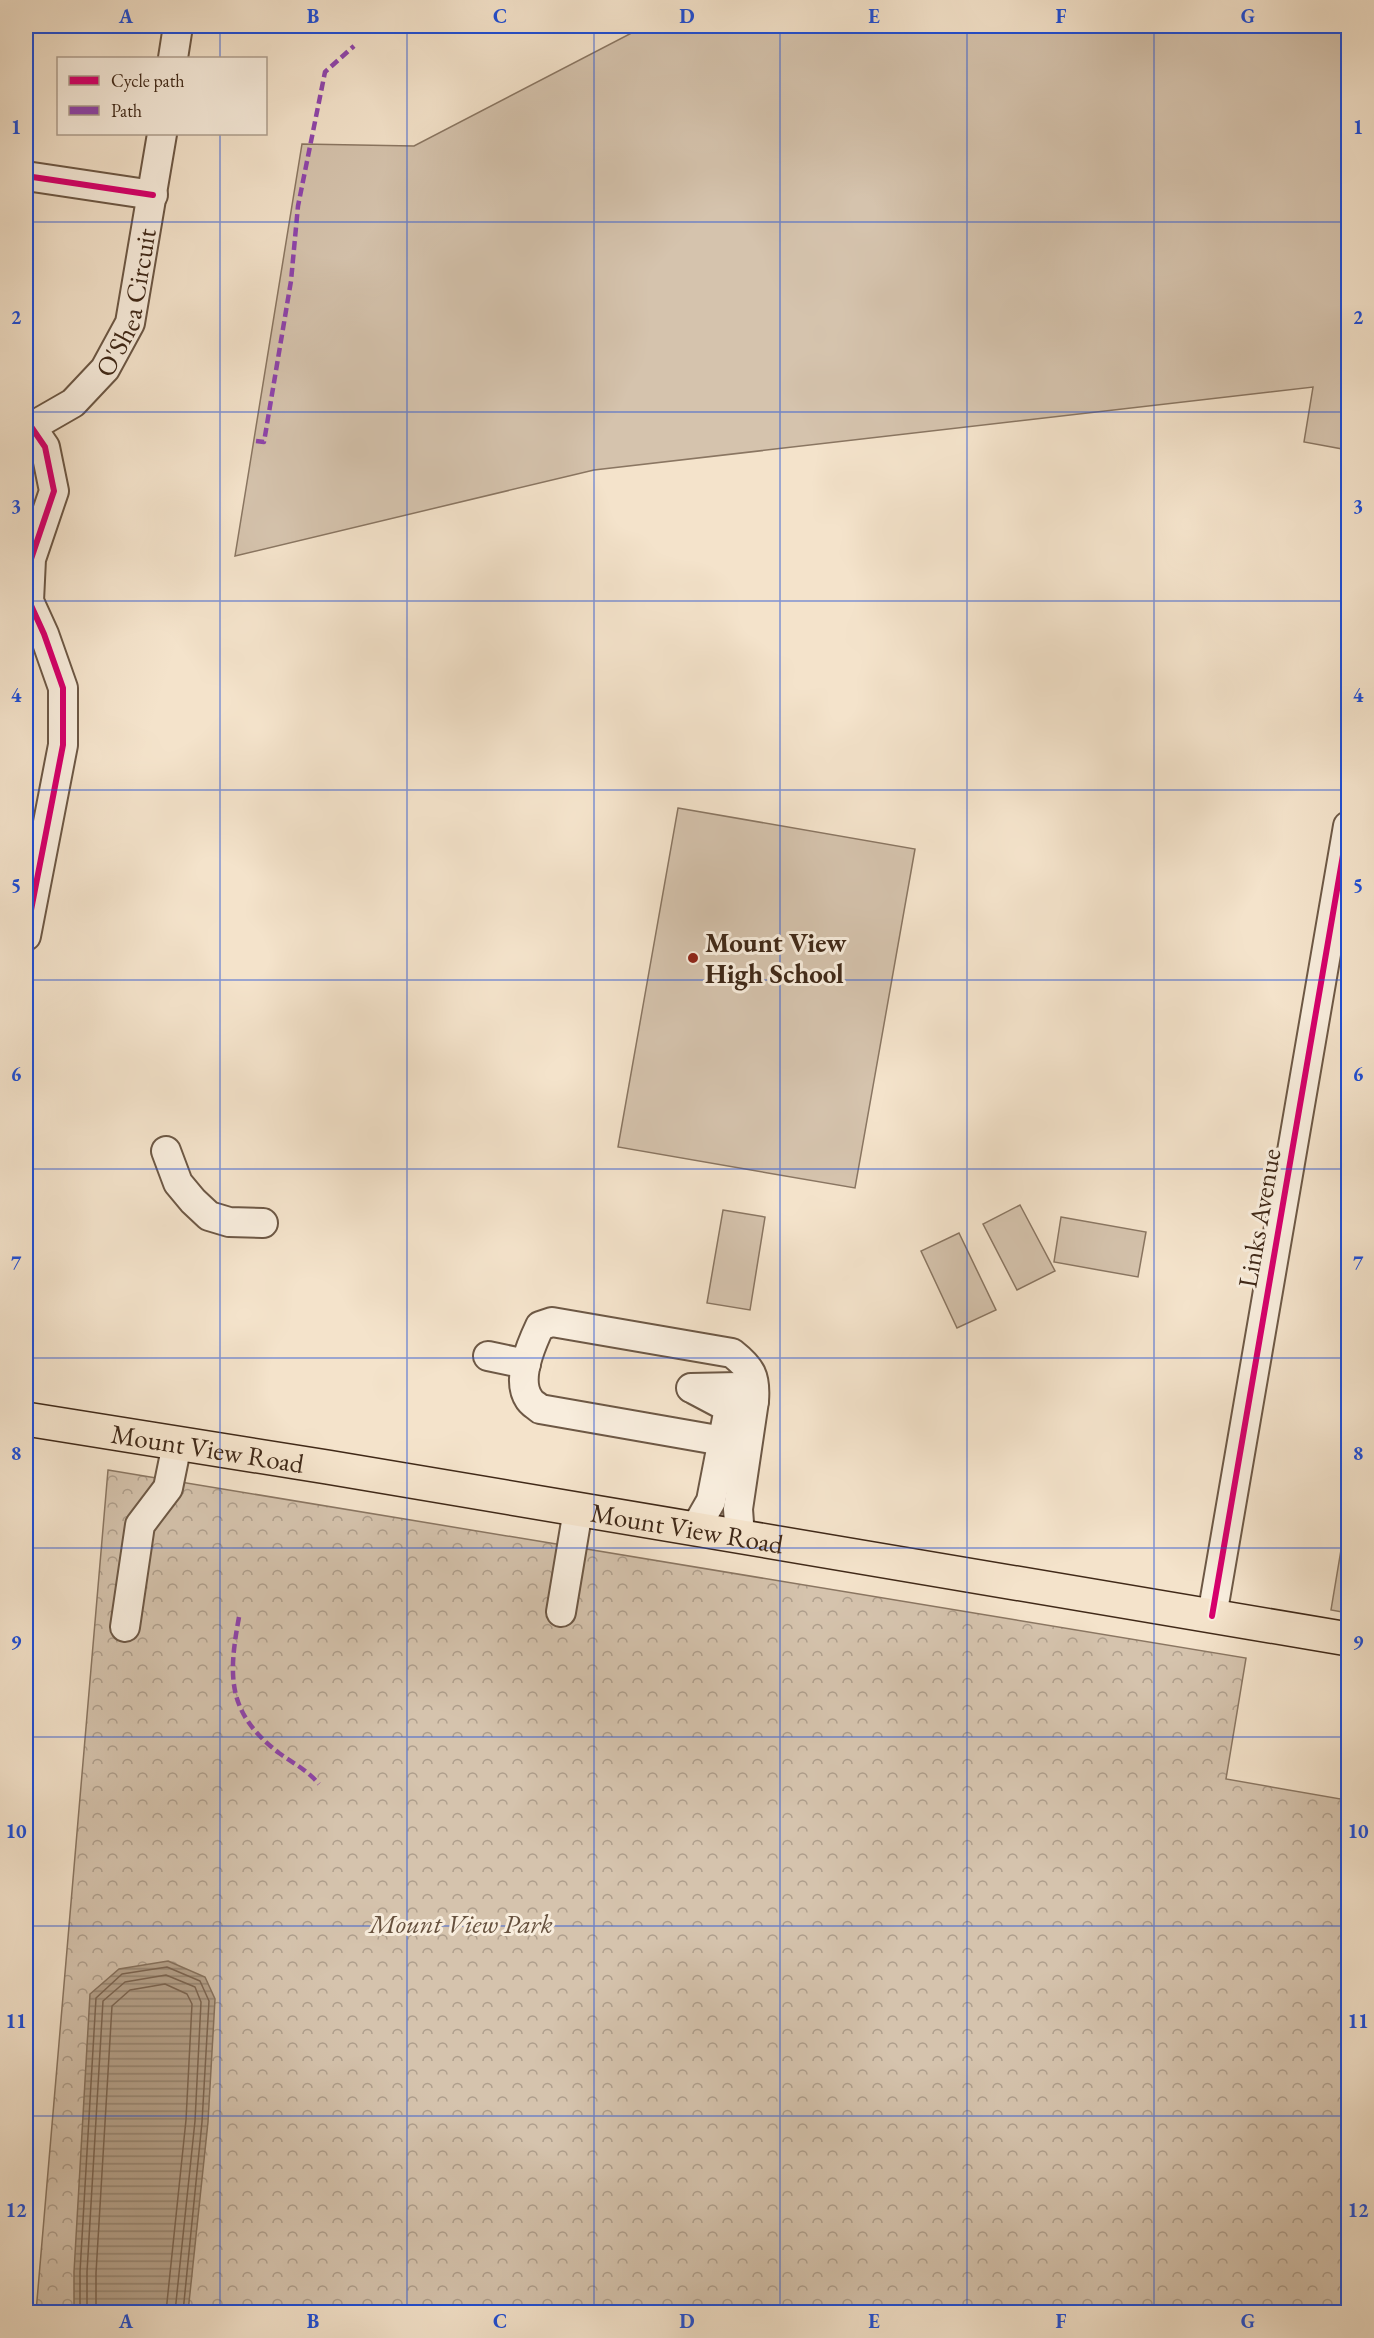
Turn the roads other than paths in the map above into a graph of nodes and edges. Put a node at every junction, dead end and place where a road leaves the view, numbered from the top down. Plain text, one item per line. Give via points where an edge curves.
1 (178, 26) edge
2 (173, 57) edge
3 (162, 135) edge
4 (26, 176) edge
5 (153, 195) junction
6 (29, 429) edge
7 (1348, 826) edge
8 (26, 936) edge
9 (166, 1151) dead end
10 (263, 1222) dead end
11 (488, 1356) dead end
12 (526, 1364) junction
13 (754, 1401) junction
14 (26, 1419) edge
15 (723, 1441) junction
16 (177, 1444) junction
17 (578, 1510) junction
18 (695, 1529) junction
19 (740, 1537) junction
20 (561, 1612) dead end
21 (1212, 1616) junction
22 (125, 1627) dead end
23 (1348, 1639) edge

1 - 2 street
3 - 5 street, O'Shea Circuit
4 - 5 street
5 - 6 street, O'Shea Circuit via 130,323 105,369 73,403
6 - 8 street via 45,447 54,491 31,559 29,601 63,688 63,745
7 - 21 street, Links Avenue
9 - 10 street via 178,1183 209,1216 229,1222
11 - 12 street
12 - 13 street via 540,1326 552,1322 732,1353 748,1366 755,1388
12 - 15 street via 523,1384 529,1400 540,1409
13 - 15 street via 739,1387 691,1389 729,1408
13 - 19 street via 738,1509
14 - 16 main road, Mount View Road
15 - 18 street via 711,1501
16 - 17 main road, Mount View Road
16 - 22 street via 168,1488 140,1525
17 - 18 main road, Mount View Road
17 - 20 street
18 - 19 main road, Mount View Road
19 - 21 main road, Mount View Road
21 - 23 main road, Mount View Road

